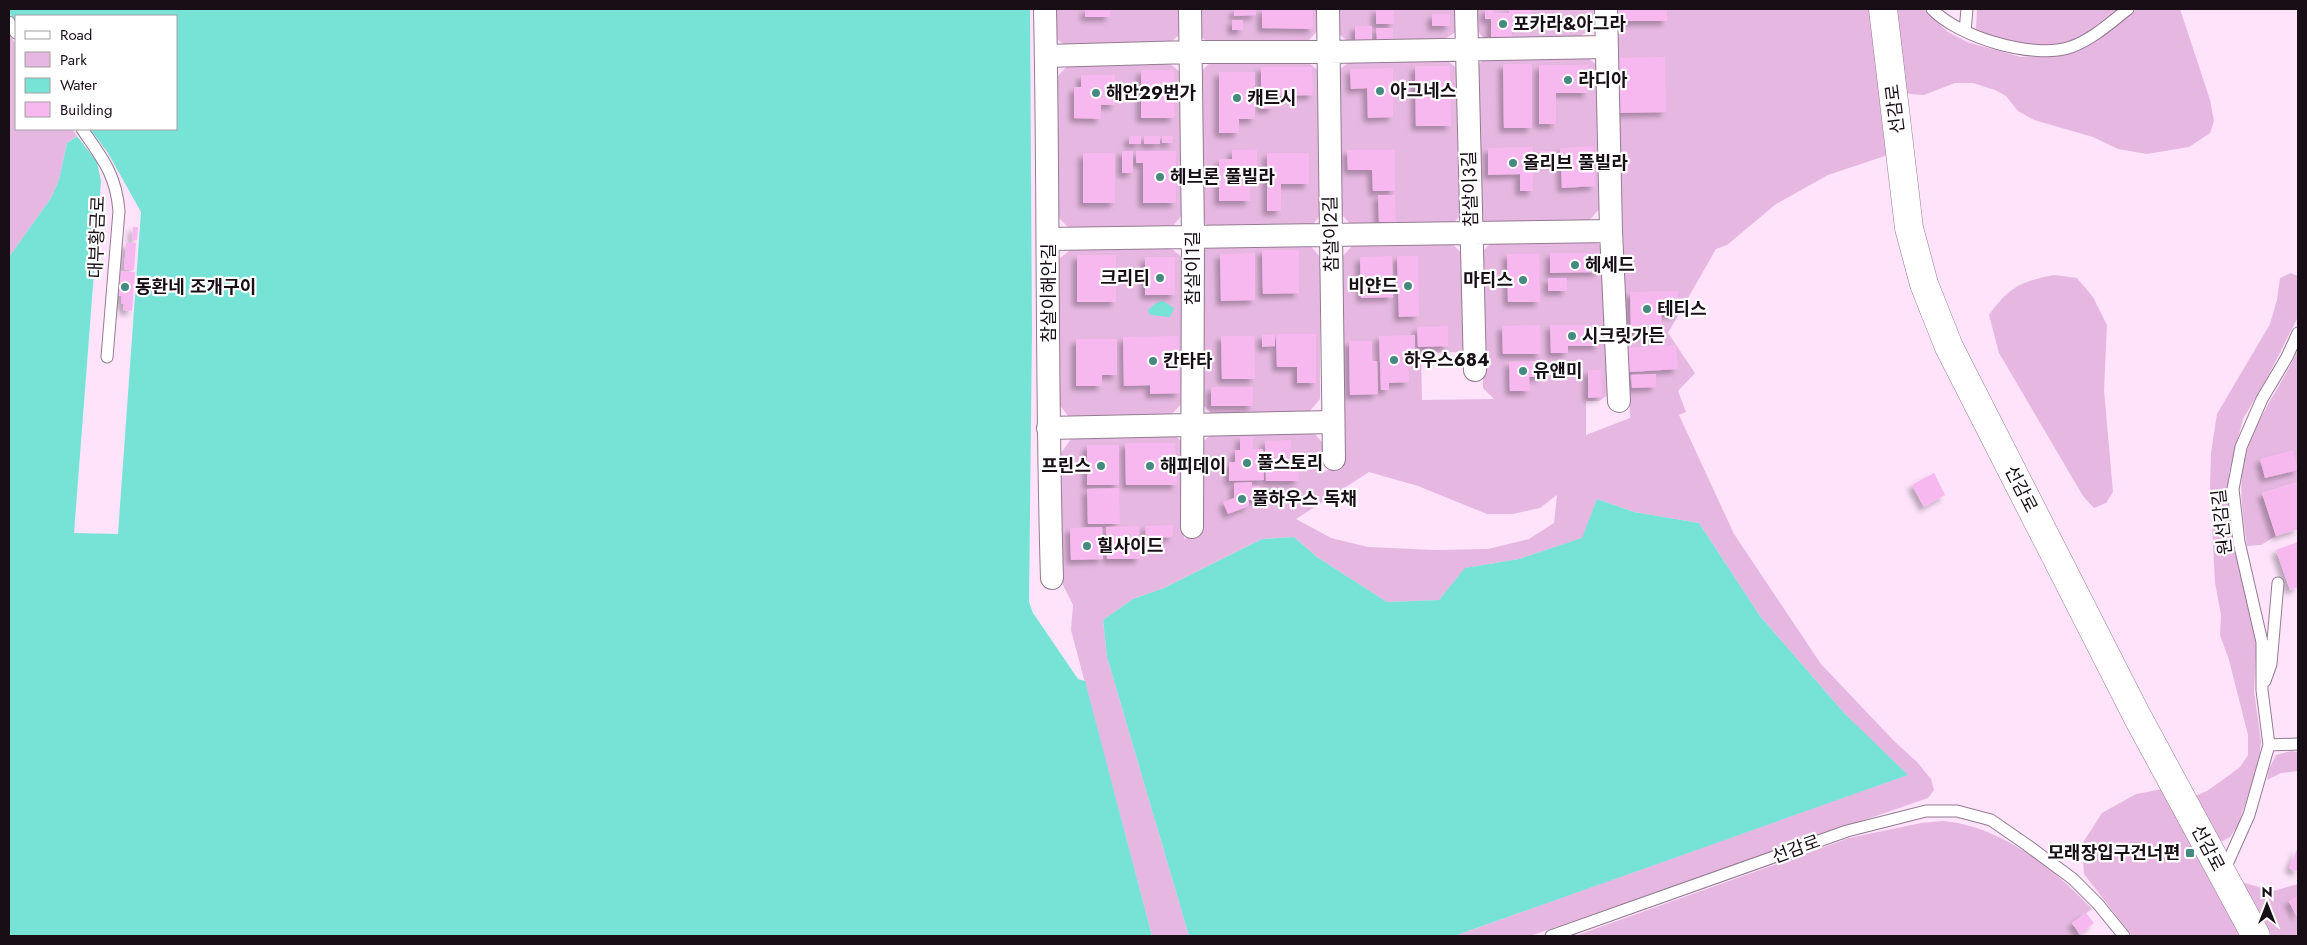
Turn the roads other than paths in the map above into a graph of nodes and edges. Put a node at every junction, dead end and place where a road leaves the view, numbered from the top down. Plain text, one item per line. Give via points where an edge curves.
1 (1045, 9) edge
2 (1190, 9) edge
3 (1328, 9) edge
4 (1466, 9) edge
5 (1606, 9) edge
6 (1883, 9) edge
7 (1932, 9) edge
8 (1967, 9) edge
9 (2128, 9) edge
10 (1965, 31) junction
11 (1606, 46) junction
12 (1466, 48) junction
13 (1190, 52) junction
14 (1329, 52) junction
15 (1046, 56) junction
16 (83, 130) edge
17 (1612, 231) junction
18 (1471, 234) junction
19 (1331, 235) junction
20 (1193, 237) junction
21 (1049, 239) junction
22 (2298, 333) edge
23 (107, 357) dead end
24 (1475, 370) dead end
25 (1619, 401) dead end
26 (1333, 422) junction
27 (1193, 425) junction
28 (1048, 428) junction
29 (1334, 458) dead end
30 (1192, 526) dead end
31 (1052, 578) dead end
32 (2278, 583) dead end
33 (2262, 690) junction
34 (2270, 744) junction
35 (2298, 744) edge
36 (2222, 875) junction
37 (1551, 936) edge
38 (2124, 936) edge
39 (2256, 936) edge

1 - 15 street, 참살이해안길
2 - 13 street, 참살이1길
3 - 14 street, 참살이2길
4 - 12 street, 참살이3길
5 - 11 street
6 - 36 street, 선감로 via 1909,228 1928,293 1949,347
7 - 10 lane
8 - 10 lane
9 - 10 lane via 2094,36 2070,47 2020,49
11 - 12 street
11 - 17 street
12 - 14 street
12 - 18 street, 참살이3길
13 - 14 street
13 - 15 street
13 - 20 street, 참살이1길
14 - 19 street, 참살이2길
15 - 21 street, 참살이해안길
16 - 23 lane, 대부황금로 via 113,177 118,197
17 - 18 street
17 - 25 street
18 - 19 street
18 - 24 street, 참살이3길
19 - 20 street
19 - 26 street, 참살이2길
20 - 21 street
20 - 27 street, 참살이1길
21 - 28 street, 참살이해안길
22 - 33 lane, 원선감길 via 2262,399 2241,447 2233,489 2239,542 2262,642
26 - 27 street
26 - 29 street, 참살이2길
27 - 28 street
27 - 30 street, 참살이1길
28 - 31 street, 참살이해안길
32 - 33 lane, 원선감길 via 2271,664
33 - 34 lane, 원선감길
34 - 35 lane
34 - 36 lane, 원선감길 via 2249,816
36 - 39 street, 선감로
37 - 38 lane, 선감로 via 1848,831 1926,811 1957,811 1990,820 2028,845 2073,879

